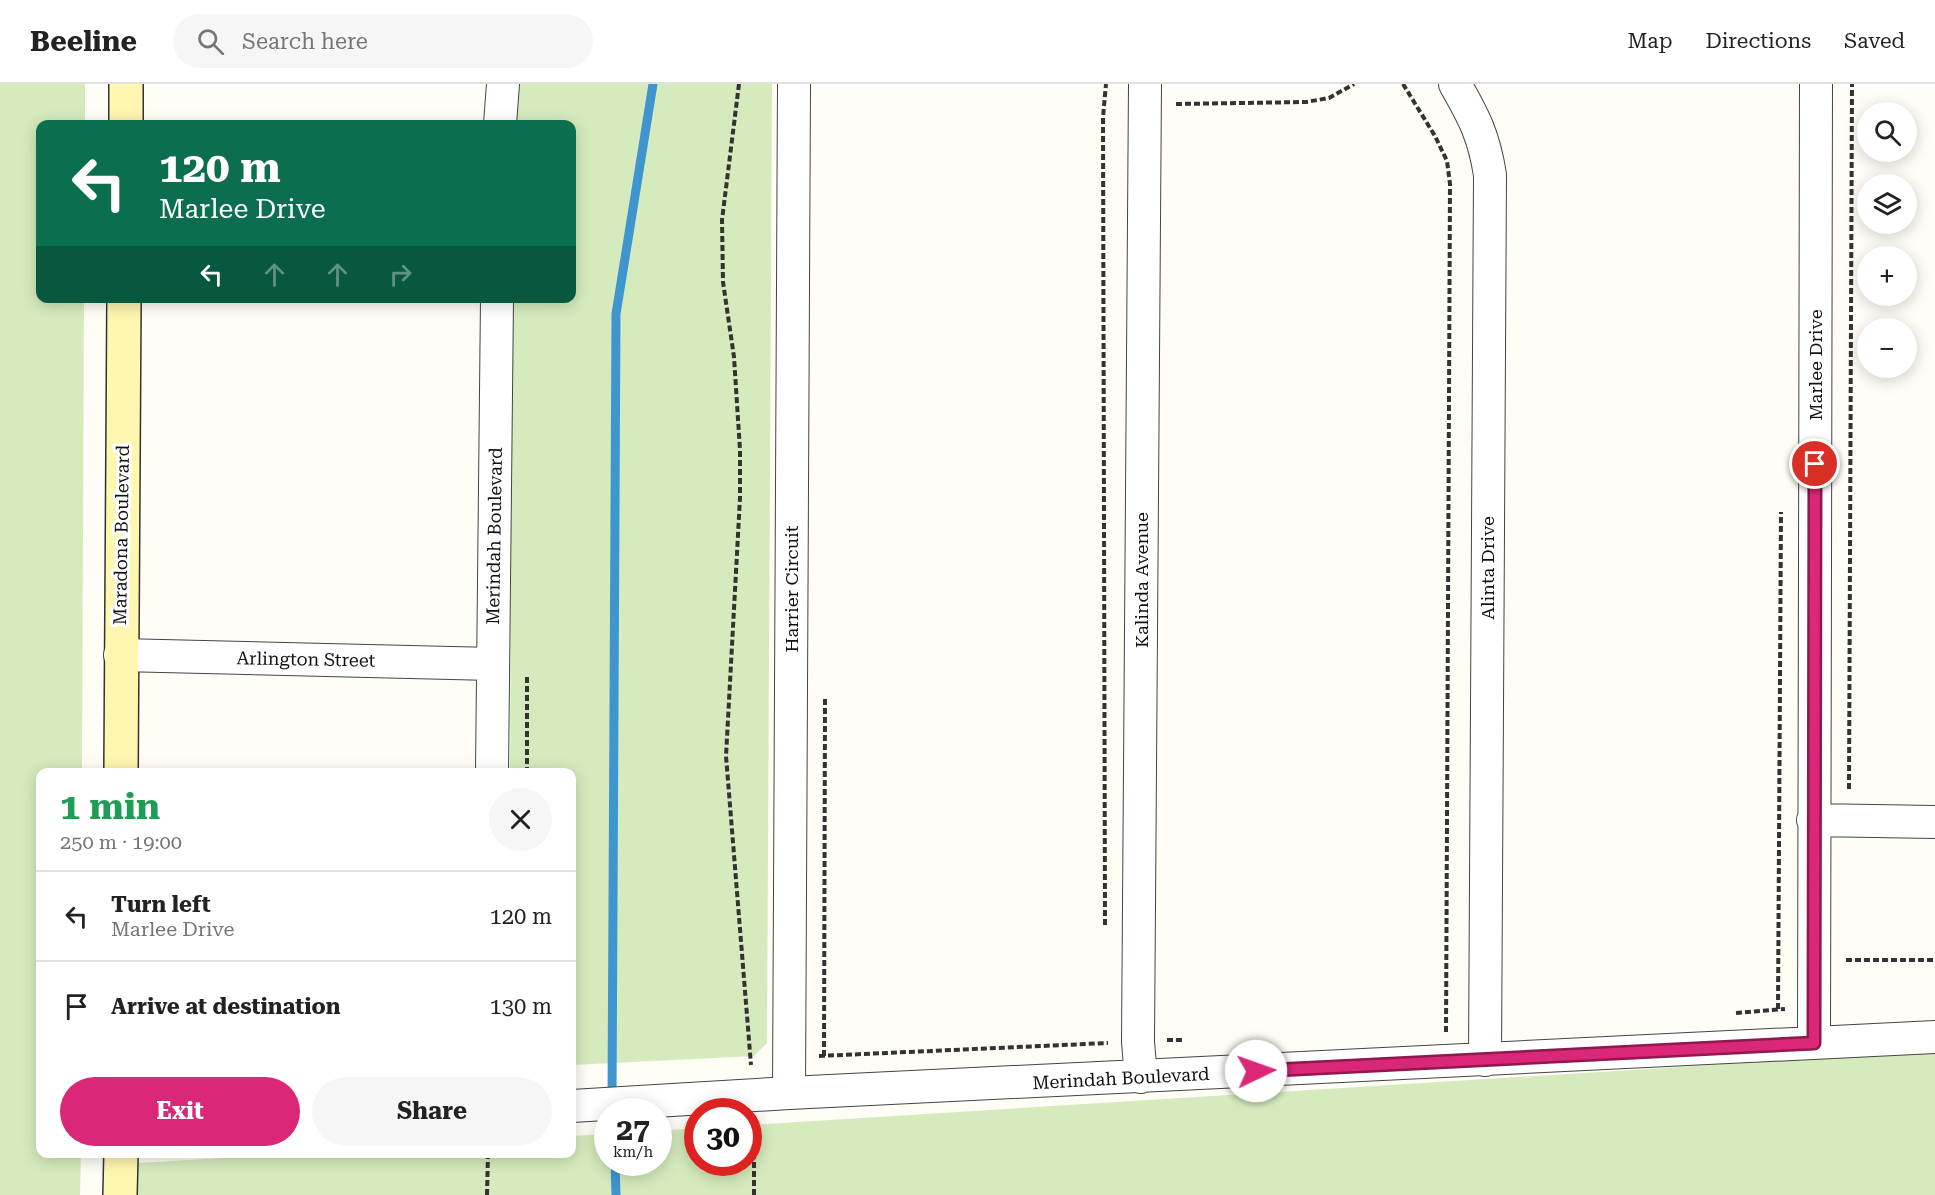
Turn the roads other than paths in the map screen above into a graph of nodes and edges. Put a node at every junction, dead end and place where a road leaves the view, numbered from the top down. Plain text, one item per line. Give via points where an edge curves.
1 (126, 84) edge
2 (503, 84) edge
3 (794, 84) edge
4 (1145, 84) edge
5 (1455, 84) edge
6 (1816, 84) edge
7 (126, 120) edge
8 (500, 120) edge
9 (124, 303) edge
10 (497, 303) edge
11 (120, 655) junction
12 (493, 664) junction
13 (120, 768) edge
14 (492, 768) edge
15 (1813, 820) junction
16 (1935, 822) edge
17 (1935, 1037) edge
18 (1814, 1043) junction
19 (1485, 1046) junction
20 (1141, 1077) junction
21 (789, 1093) junction
22 (576, 1106) edge
23 (122, 1158) edge
24 (120, 1195) edge

1 - 7 street
2 - 8 street
3 - 21 street, Harrier Circuit
4 - 20 street, Kalinda Avenue via 1138,1042
5 - 19 street, Alinta Drive via 1477,123 1490,175
6 - 15 street, Marlee Drive
9 - 11 street, Maradona Boulevard
10 - 12 street, Merindah Boulevard
11 - 12 street, Arlington Street
11 - 13 street, Maradona Boulevard
12 - 14 street, Merindah Boulevard
15 - 16 street
15 - 18 street, Marlee Drive
17 - 18 street, Merindah Boulevard
18 - 19 street, Merindah Boulevard
19 - 20 street, Merindah Boulevard
20 - 21 street, Merindah Boulevard
21 - 22 street, Merindah Boulevard
23 - 24 street

